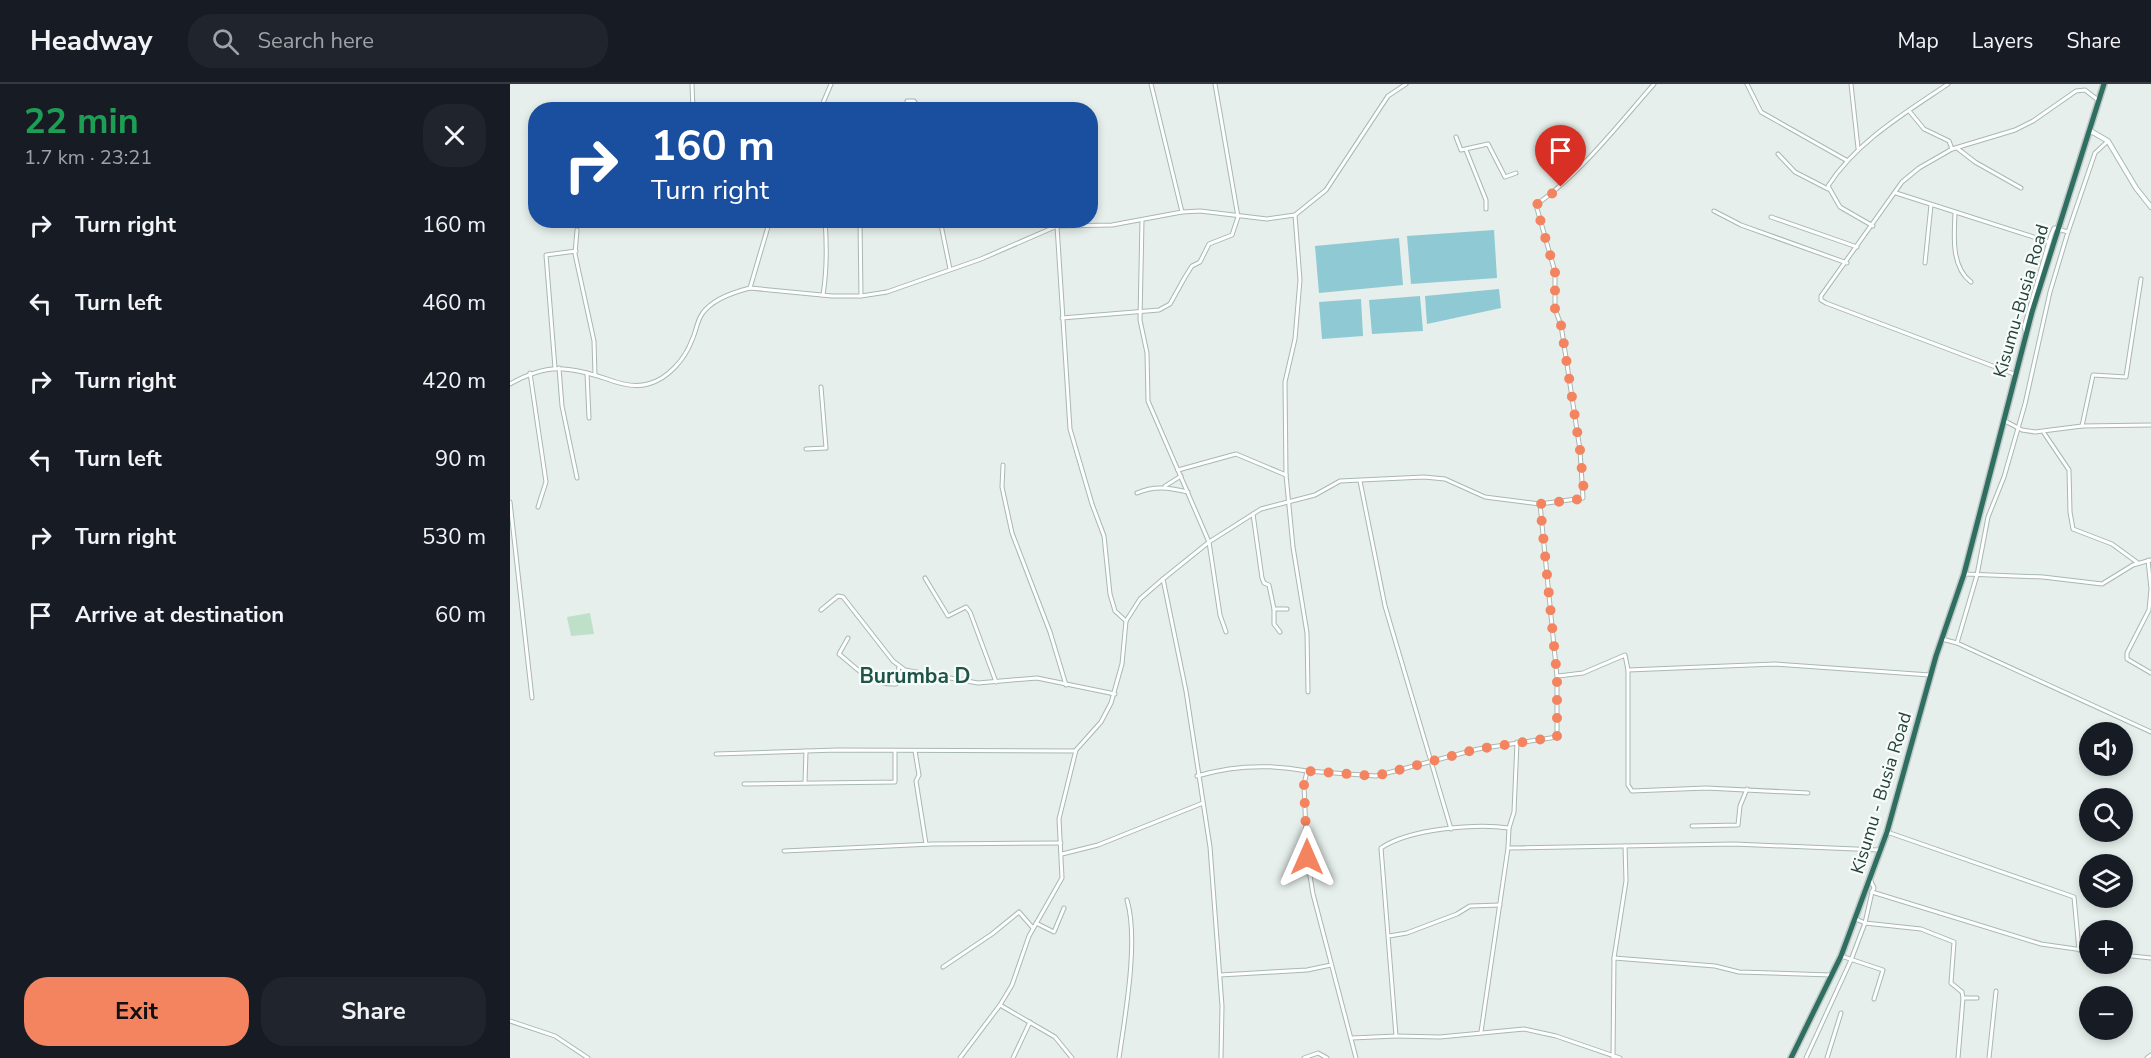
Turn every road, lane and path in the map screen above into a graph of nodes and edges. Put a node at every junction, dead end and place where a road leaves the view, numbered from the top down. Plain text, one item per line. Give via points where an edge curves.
1 (692, 84) edge
2 (831, 84) edge
3 (1151, 84) edge
4 (1215, 84) edge
5 (1406, 84) edge
6 (1654, 84) edge
7 (1747, 84) edge
8 (1851, 84) edge
9 (1948, 84) edge
10 (2104, 84) edge
11 (2098, 100) junction
12 (906, 101) dead end
13 (693, 102) edge
14 (823, 102) edge
15 (915, 102) edge
16 (1910, 112) junction
17 (2088, 130) junction
18 (1456, 137) dead end
19 (2108, 141) junction
20 (1957, 148) junction
21 (1858, 149) junction
22 (1952, 149) junction
23 (1466, 150) junction
24 (1778, 154) dead end
25 (1846, 160) junction
26 (1516, 173) dead end
27 (2021, 188) dead end
28 (1828, 189) junction
29 (1896, 192) junction
30 (1931, 205) junction
31 (2151, 206) edge
32 (1486, 209) dead end
33 (1714, 211) dead end
34 (1182, 212) junction
35 (1955, 213) junction
36 (1295, 214) junction
37 (1238, 216) junction
38 (1771, 217) dead end
39 (1142, 220) junction
40 (1098, 225) edge
41 (1873, 226) junction
42 (768, 228) edge
43 (825, 228) edge
44 (860, 228) edge
45 (942, 228) edge
46 (1052, 228) edge
47 (1057, 228) edge
48 (2058, 228) junction
49 (577, 230) dead end
50 (2068, 232) junction
51 (2049, 242) junction
52 (1857, 247) junction
53 (576, 251) junction
54 (1925, 262) dead end
55 (1847, 263) junction
56 (950, 268) junction
57 (2141, 279) dead end
58 (1971, 282) dead end
59 (750, 288) junction
60 (823, 295) junction
61 (861, 296) junction
62 (1140, 310) junction
63 (1062, 318) junction
64 (2026, 333) junction
65 (557, 368) junction
66 (530, 373) junction
67 (587, 373) junction
68 (2014, 374) junction
69 (595, 375) junction
70 (510, 384) edge
71 (821, 387) dead end
72 (589, 418) dead end
73 (2004, 420) junction
74 (2151, 425) edge
75 (2082, 426) junction
76 (2018, 429) junction
77 (2044, 433) dead end
78 (806, 449) dead end
79 (1003, 465) dead end
80 (1178, 470) junction
81 (1286, 474) junction
82 (1181, 476) junction
83 (577, 478) dead end
84 (1360, 481) junction
85 (1160, 488) junction
86 (1188, 492) junction
87 (1137, 493) dead end
88 (510, 502) edge
89 (1288, 503) junction
90 (1540, 504) junction
91 (538, 507) dead end
92 (1253, 514) junction
93 (1974, 528) joint
94 (1209, 542) junction
95 (2150, 560) edge
96 (2138, 563) junction
97 (1964, 574) junction
98 (1977, 575) junction
99 (925, 578) dead end
100 (1163, 579) junction
101 (1274, 609) junction
102 (1287, 609) dead end
103 (821, 610) dead end
104 (1126, 621) junction
105 (1226, 632) dead end
106 (1280, 632) dead end
107 (848, 638) dead end
108 (1942, 639) junction
109 (1957, 642) junction
110 (899, 667) junction
111 (1628, 670) junction
112 (2151, 673) edge
113 (1930, 675) junction
114 (1557, 676) junction
115 (996, 682) junction
116 (1066, 685) junction
117 (1308, 692) dead end
118 (1114, 694) junction
119 (532, 698) dead end
120 (2151, 732) edge
121 (1517, 742) junction
122 (806, 751) junction
123 (895, 751) junction
124 (915, 751) junction
125 (1075, 751) junction
126 (716, 754) dead end
127 (1432, 760) junction
128 (1307, 771) junction
129 (1197, 776) junction
130 (805, 783) junction
131 (744, 784) dead end
132 (1747, 789) junction
133 (1808, 793) dead end
134 (1203, 803) junction
135 (1692, 826) dead end
136 (1509, 828) junction
137 (1451, 829) junction
138 (1887, 832) junction
139 (1060, 843) junction
140 (926, 844) junction
141 (1625, 846) junction
142 (1508, 848) junction
143 (784, 851) dead end
144 (1881, 851) junction
145 (1062, 854) junction
146 (1871, 881) junction
147 (1872, 892) junction
148 (1127, 900) dead end
149 (1500, 905) junction
150 (1064, 908) dead end
151 (1856, 919) junction
152 (1864, 922) junction
153 (1036, 923) junction
154 (1033, 928) junction
155 (1389, 936) junction
156 (2079, 950) joint
157 (1841, 956) junction
158 (2133, 956) edge
159 (1614, 958) junction
160 (2151, 958) edge
161 (1851, 960) junction
162 (1331, 965) junction
163 (943, 966) dead end
164 (1219, 975) junction
165 (1833, 975) junction
166 (1996, 991) dead end
167 (1963, 998) junction
168 (1977, 998) dead end
169 (1874, 999) dead end
170 (1000, 1005) junction
171 (1841, 1013) dead end
172 (510, 1021) edge
173 (1030, 1022) junction
174 (1481, 1032) junction
175 (1396, 1036) junction
176 (1352, 1038) junction
177 (2151, 1055) edge
178 (1613, 1057) edge
179 (588, 1058) edge
180 (960, 1058) edge
181 (1012, 1058) edge
182 (1072, 1058) edge
183 (1119, 1058) edge
184 (1221, 1058) edge
185 (1304, 1058) edge
186 (1327, 1058) edge
187 (1356, 1058) edge
188 (1620, 1058) edge
189 (1791, 1058) edge
190 (1806, 1058) edge
191 (1827, 1058) edge
192 (1958, 1058) edge
193 (1989, 1058) edge
194 (2147, 1058) edge

1 - 13 street
2 - 14 street
3 - 34 street
4 - 37 street
5 - 36 street via 1388,96 1326,190
6 - 90 street via 1576,172 1536,205 1555,272 1555,309 1561,325 1584,493 1581,499
7 - 25 street via 1761,112
8 - 21 street
9 - 16 street
10 - 11 highway, Kisumu-Busia Road
11 - 17 highway, Kisumu-Busia Road
11 - 20 street via 2085,90 2076,91 2015,130
12 - 15 street
16 - 21 street
16 - 22 street via 1924,129 1949,141
17 - 19 street
17 - 48 highway, Kisumu-Busia Road
18 - 23 street via 1461,150
19 - 31 street
19 - 50 street via 2095,153
20 - 22 street
20 - 27 street
21 - 25 street
22 - 29 street via 1919,168
23 - 26 street via 1488,144 1504,177
23 - 32 street
24 - 28 street via 1795,172
25 - 28 street
28 - 41 street via 1840,207
29 - 30 street
29 - 41 street
30 - 35 street
30 - 54 street
33 - 55 street via 1741,225
34 - 37 street
34 - 39 street
35 - 51 street
35 - 58 street via 1956,252 1963,276
36 - 37 street via 1267,219
36 - 81 street via 1300,280 1285,382
37 - 62 street via 1232,235 1208,246 1170,304 1159,310
38 - 52 street
39 - 40 street
39 - 62 street
41 - 52 street
42 - 59 street
43 - 60 street via 828,264
44 - 61 street
45 - 56 street
46 - 56 street
47 - 63 street
48 - 50 street
48 - 51 street via 2054,228
48 - 64 highway, Kisumu-Busia Road
49 - 53 street
50 - 76 street
51 - 64 street via 2024,327
52 - 55 street
53 - 65 street via 546,255
53 - 69 street via 594,341
55 - 68 street via 1821,300
56 - 61 street via 887,292
57 - 75 street via 2126,377 2093,375
59 - 60 street
59 - 69 street via 710,305 701,315 683,356 659,379 633,386
60 - 61 street
62 - 63 street
62 - 80 street via 1149,406
63 - 104 street via 1073,441 1104,536 1112,603
64 - 68 highway, Kisumu-Busia Road
65 - 66 street
65 - 67 street
65 - 83 street
66 - 70 street
66 - 91 street via 546,482
67 - 69 street
67 - 72 street
68 - 73 highway, Kisumu-Busia Road
71 - 78 street via 826,448
73 - 76 street
73 - 93 highway, Kisumu-Busia Road
74 - 75 street
75 - 76 street via 2043,432
76 - 98 street via 1988,517
77 - 96 street via 2069,470 2073,529 2112,544
79 - 116 street via 1002,487 1012,533
80 - 81 street via 1236,454
80 - 82 street
81 - 89 street
82 - 85 street
82 - 86 street
84 - 89 street via 1334,483 1315,495
84 - 90 street via 1444,479 1485,497
84 - 127 street via 1385,606
85 - 86 street
85 - 87 street
86 - 94 street
88 - 119 street
89 - 92 street
89 - 117 street via 1307,633
90 - 114 street
92 - 94 street
92 - 101 street via 1262,578 1269,585
93 - 97 highway, Kisumu - Busia Road
94 - 100 street
94 - 105 street
95 - 96 street
95 - 112 street via 2149,610 2127,659
96 - 98 street via 2102,584
97 - 98 street
97 - 108 highway, Kisumu - Busia Road
98 - 109 street
99 - 115 street via 948,616 966,608 970,612
100 - 104 street via 1140,599
100 - 129 street via 1186,691
101 - 102 street
101 - 106 street via 1274,624
103 - 110 street via 841,596
104 - 118 street
107 - 110 street via 839,654 867,678 879,684 896,684
108 - 109 street
108 - 113 highway, Kisumu - Busia Road
109 - 120 street
110 - 115 street via 960,680
111 - 113 street via 1775,664
111 - 114 street via 1625,655 1582,673
111 - 132 street via 1629,789
113 - 138 highway, Kisumu - Busia Road
114 - 121 street via 1557,737
115 - 116 street via 1037,678
116 - 118 street
118 - 125 street via 1101,722
121 - 127 street
121 - 136 street via 1514,812
122 - 123 street
122 - 126 street
122 - 130 street
123 - 124 street
123 - 130 street via 895,782
124 - 125 street
124 - 140 street
125 - 139 street via 1059,819
127 - 128 street via 1376,776
127 - 137 street
128 - 129 street via 1276,766 1242,767
128 - 162 street via 1307,857
129 - 134 street
130 - 131 street
132 - 133 street
132 - 135 street via 1738,825
134 - 145 street via 1098,845
134 - 164 street
136 - 137 street
136 - 142 street
137 - 155 street via 1381,848
138 - 144 highway, Kisumu - Busia Road
138 - 156 street via 2074,897
139 - 140 street
139 - 145 street
140 - 143 street
141 - 142 street
141 - 144 street via 1743,844
141 - 159 street via 1626,880
142 - 149 street
144 - 146 highway, Kisumu - Busia Road
145 - 153 street via 1062,878
146 - 147 street
146 - 151 highway, Kisumu - Busia Road
147 - 152 street
147 - 156 street via 2031,942
148 - 183 street via 1130,955
149 - 155 street via 1470,906 1407,933
149 - 174 street
150 - 153 street via 1054,932
151 - 152 street
151 - 157 highway, Kisumu - Busia Road
152 - 161 street
152 - 167 street via 1920,929 1954,942 1952,983
153 - 154 street
154 - 163 street via 1019,912
154 - 170 street via 1012,985
155 - 175 street
157 - 161 street
157 - 165 highway, Kisumu - Busia Road
158 - 160 street
159 - 165 street via 1715,966 1739,972
159 - 178 street
161 - 169 street via 1883,970
161 - 190 street
162 - 164 street
162 - 176 street
164 - 184 street
165 - 189 highway, Kisumu - Busia Road
166 - 193 street
167 - 168 street
167 - 192 street
170 - 173 street
170 - 180 street
171 - 191 street
172 - 179 street via 561,1038
173 - 181 street
173 - 182 street via 1055,1037
174 - 175 street via 1440,1037
174 - 178 street via 1539,1031
175 - 176 street
176 - 187 street
177 - 194 street
178 - 188 street
185 - 186 street via 1318,1053

